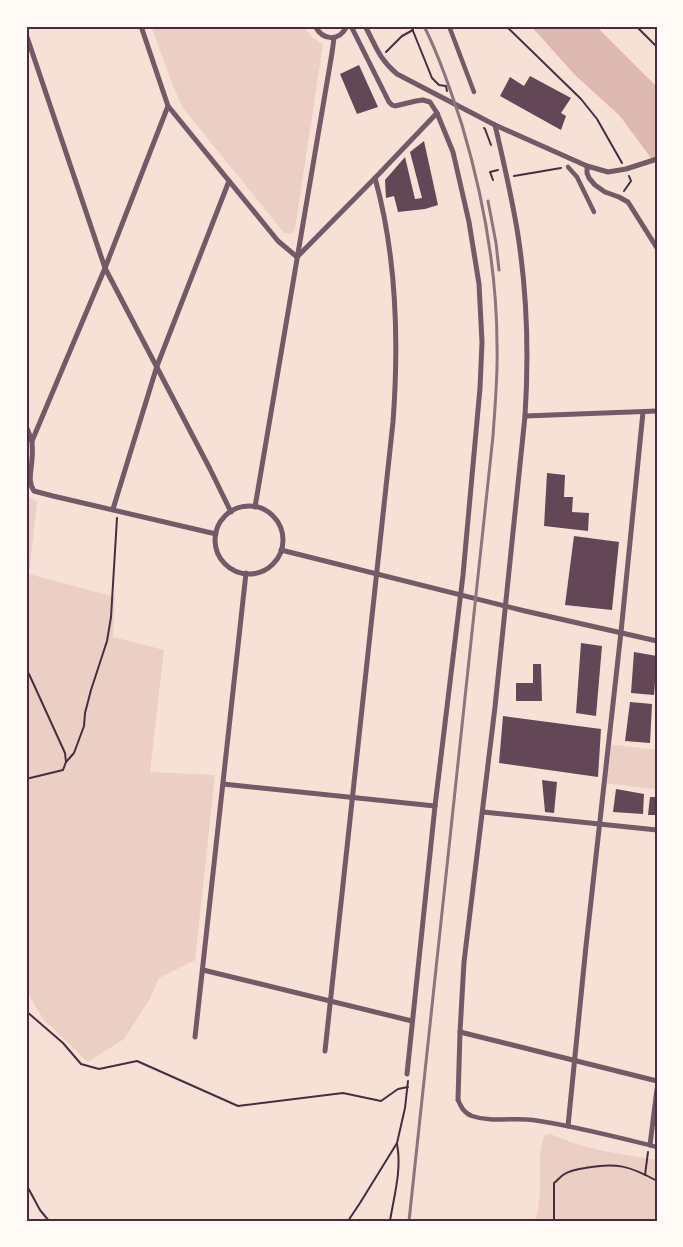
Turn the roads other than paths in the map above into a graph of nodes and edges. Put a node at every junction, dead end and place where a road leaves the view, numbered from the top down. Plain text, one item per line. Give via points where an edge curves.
1 (141, 26) edge
2 (314, 26) edge
3 (349, 26) edge
4 (365, 26) edge
5 (450, 26) edge
6 (26, 34) edge
7 (334, 38) junction
8 (474, 92) dead end
9 (168, 106) junction
10 (437, 113) junction
11 (495, 125) junction
12 (657, 159) edge
13 (587, 166) junction
14 (568, 167) road end
15 (375, 178) junction
16 (229, 181) junction
17 (594, 212) dead end
18 (657, 248) edge
19 (297, 256) junction
20 (105, 268) junction
21 (157, 366) junction
22 (657, 411) edge
23 (643, 412) junction
24 (525, 416) junction
25 (26, 426) edge
26 (32, 441) junction
27 (255, 506) junction
28 (115, 510) junction
29 (230, 512) junction
30 (216, 534) junction
31 (281, 550) junction
32 (246, 573) junction
33 (377, 574) junction
34 (621, 632) junction
35 (657, 641) edge
36 (223, 784) junction
37 (353, 798) junction
38 (436, 806) junction
39 (483, 812) junction
40 (600, 823) junction
41 (657, 830) edge
42 (203, 970) junction
43 (330, 1002) junction
44 (412, 1021) junction
45 (460, 1032) junction
46 (195, 1037) dead end
47 (325, 1051) dead end
48 (574, 1061) junction
49 (407, 1074) road end
50 (657, 1081) edge
51 (657, 1089) edge
52 (458, 1100) joint
53 (568, 1126) junction
54 (650, 1145) junction
55 (657, 1146) edge

1 - 9 street
2 - 7 street via 324,36
3 - 7 street
3 - 10 street via 392,105 423,100 430,102
4 - 11 street via 378,54 389,68
5 - 8 street
6 - 20 street
7 - 19 street
9 - 16 street
9 - 20 street
10 - 15 street
10 - 38 street via 453,152 469,222 479,284 482,342 463,575
11 - 13 street
11 - 24 street via 518,231 525,296
12 - 13 street via 608,172
13 - 18 street via 594,185 628,202
14 - 17 street via 577,177
15 - 19 street
15 - 33 street via 393,272 397,330 393,422
16 - 19 street via 278,241
16 - 21 street
19 - 27 street
20 - 21 street
20 - 26 street
21 - 28 street
21 - 29 street
22 - 23 street
23 - 24 street
23 - 34 street
24 - 39 street
25 - 26 street
26 - 28 street via 30,476 34,490
27 - 29 street via 244,506
27 - 31 street via 276,520 282,536
28 - 30 street
29 - 30 street via 222,519
30 - 32 street via 215,547 219,556 233,570
31 - 32 street via 264,570
31 - 33 street
32 - 36 street
33 - 34 street
33 - 37 street
34 - 35 street
34 - 40 street
36 - 37 street
36 - 42 street
37 - 38 street
37 - 43 street
38 - 44 street
39 - 40 street
39 - 45 street via 464,962
40 - 41 street
40 - 48 street
42 - 43 street
42 - 46 street
43 - 44 street
43 - 47 street
44 - 49 street
45 - 48 street
45 - 52 street
48 - 50 street
48 - 53 street
51 - 54 street
52 - 53 street via 465,1112 480,1118 520,1118
53 - 54 street
54 - 55 street

